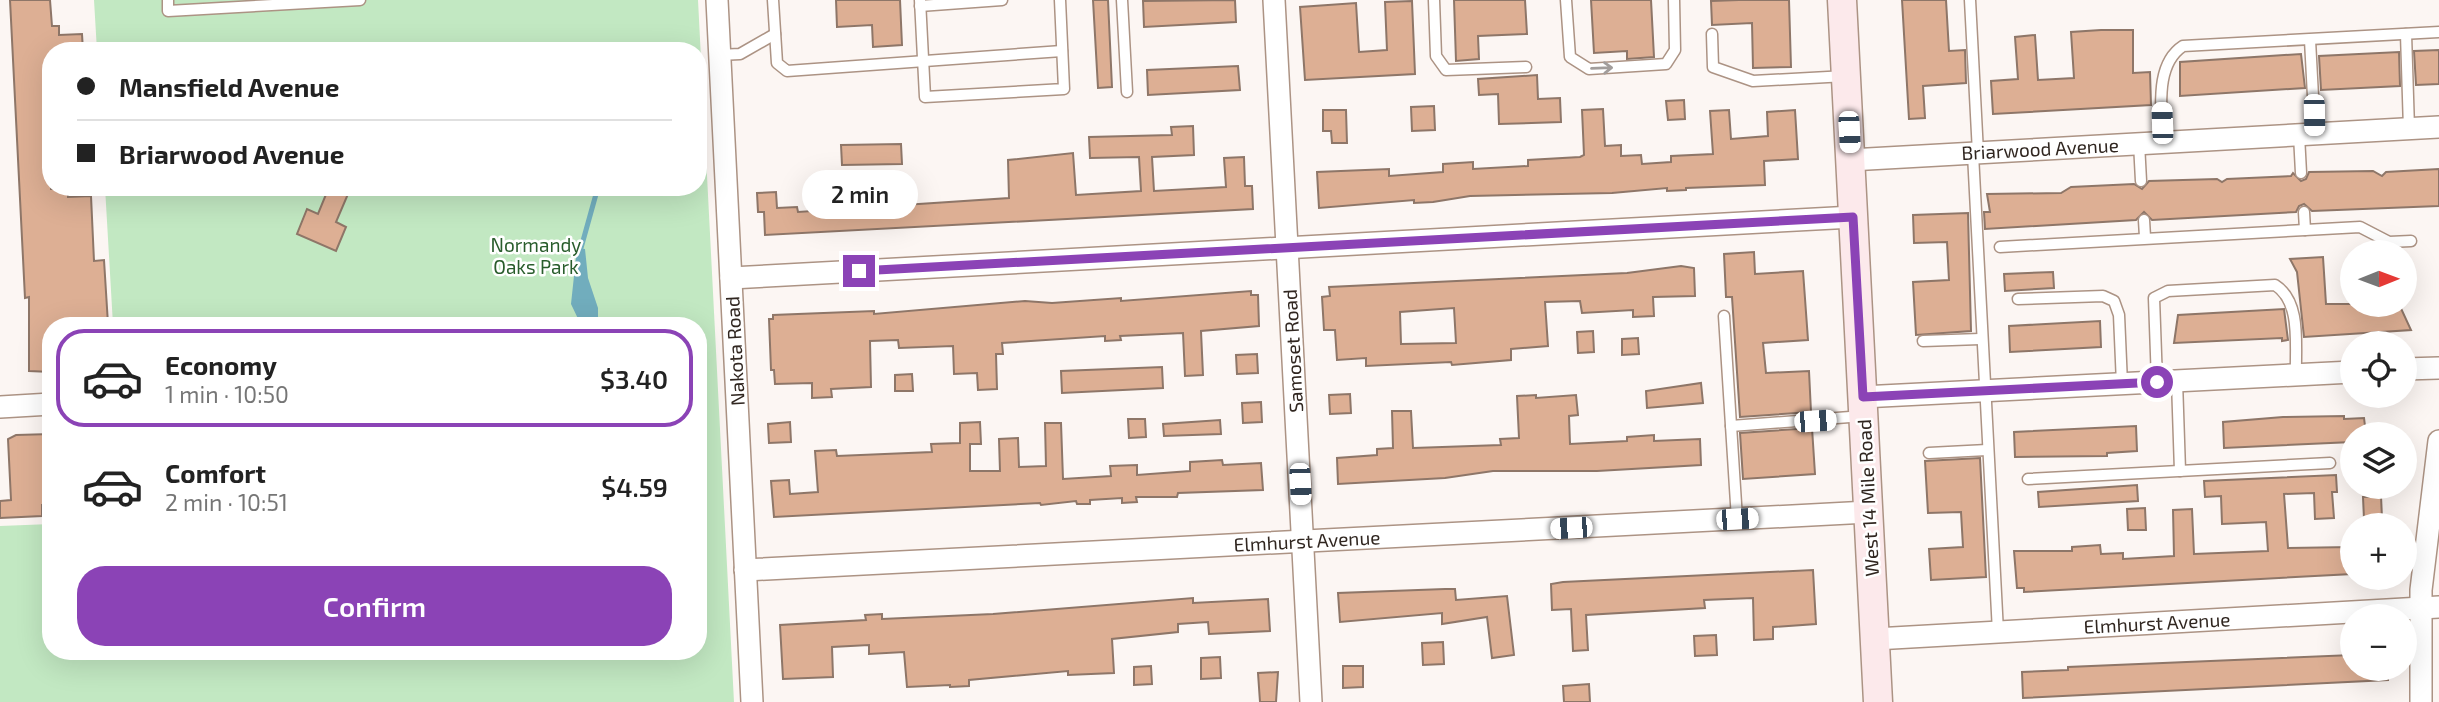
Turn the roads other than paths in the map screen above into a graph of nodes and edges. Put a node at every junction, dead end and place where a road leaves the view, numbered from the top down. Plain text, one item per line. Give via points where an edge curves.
1 (168, 0) edge
2 (360, 0) edge
3 (717, 0) edge
4 (773, 0) edge
5 (1002, 0) edge
6 (1060, 0) edge
7 (1122, 0) edge
8 (1274, 0) edge
9 (1434, 0) edge
10 (1566, 0) edge
11 (1674, 0) edge
12 (1842, 0) edge
13 (1970, 0) edge
14 (920, 3) edge
15 (2439, 32) edge
16 (775, 34) junction
17 (1712, 34) dead end
18 (2406, 34) junction
19 (2310, 40) junction
20 (1062, 51) junction
21 (719, 55) junction
22 (922, 60) junction
23 (1526, 67) dead end
24 (1846, 76) junction
25 (1127, 92) dead end
26 (2439, 127) edge
27 (2409, 129) junction
28 (2307, 134) junction
29 (2162, 142) junction
30 (2139, 143) junction
31 (1975, 154) junction
32 (1850, 160) junction
33 (2301, 173) dead end
34 (2141, 181) dead end
35 (2304, 212) dead end
36 (1853, 217) junction
37 (2144, 220) dead end
38 (2305, 230) junction
39 (2145, 237) junction
40 (2385, 240) edge
41 (2000, 247) dead end
42 (1287, 248) junction
43 (731, 278) junction
44 (2018, 299) dead end
45 (1724, 316) dead end
46 (1980, 339) junction
47 (1923, 341) dead end
48 (2439, 368) edge
49 (2417, 369) edge
50 (2340, 373) edge
51 (2296, 375) junction
52 (2167, 382) junction
53 (2122, 384) junction
54 (1984, 392) junction
55 (42, 405) edge
56 (0, 407) edge
57 (1863, 407) junction
58 (1731, 426) junction
59 (2439, 441) edge
60 (1987, 450) junction
61 (1929, 453) dead end
62 (2330, 463) dead end
63 (2180, 471) junction
64 (2028, 479) dead end
65 (1868, 512) junction
66 (1737, 519) junction
67 (1303, 542) junction
68 (745, 570) junction
69 (2429, 608) edge
70 (1998, 632) junction
71 (1875, 639) junction
72 (752, 702) edge
73 (1311, 702) edge
74 (1878, 702) edge
75 (2421, 702) edge

1 - 2 lane via 168,11
3 - 21 street, Nakota Road
4 - 16 lane
5 - 14 lane
6 - 20 lane
7 - 25 lane
8 - 42 street, Samoset Road
9 - 23 lane via 1436,56 1446,70
10 -> 11 lane via 1570,57 1588,69 1666,64 1675,50
12 - 24 main road, West 14 Mile Road
13 - 31 lane
14 - 22 lane
15 - 18 lane
16 - 21 lane via 740,54
16 - 22 lane via 777,63 787,71 904,65
17 - 24 lane via 1713,67 1753,81
18 - 19 lane
18 - 27 lane
19 - 28 lane
19 - 29 lane via 2183,46 2171,54 2161,106
20 - 22 lane
20 - 22 lane via 1063,89 925,97
21 - 43 street, Nakota Road
24 - 32 main road, West 14 Mile Road
26 - 27 street, Briarwood Avenue
27 - 28 street, Briarwood Avenue
28 - 29 street, Briarwood Avenue
28 - 33 lane
29 - 30 street, Briarwood Avenue
30 - 31 street, Briarwood Avenue
30 - 34 lane
31 - 32 street, Briarwood Avenue
31 - 46 lane
32 - 36 main road, West 14 Mile Road
35 - 38 lane
36 - 42 street
36 - 57 main road, West 14 Mile Road
37 - 39 lane
38 - 39 lane
38 - 40 lane via 2360,228
39 - 41 lane
42 - 43 street
42 - 67 street, Samoset Road
43 - 68 street, Nakota Road
44 - 53 lane via 2103,296 2114,301 2119,315
45 - 58 lane
46 - 47 lane
46 - 54 lane
48 - 49 street
50 - 51 street
51 - 52 street
51 - 52 lane via 2294,310 2285,291 2275,285 2168,291 2154,298
52 - 53 street
52 - 63 lane
53 - 54 street
54 - 57 street
54 - 60 lane
55 - 56 street
57 - 58 lane
57 - 65 main road, West 14 Mile Road
58 - 66 lane
59 - 69 street via 2424,548
60 - 61 lane
60 - 70 lane
62 - 63 lane
63 - 64 lane
65 - 66 street, Elmhurst Avenue
65 - 71 main road, West 14 Mile Road
66 - 67 street, Elmhurst Avenue
67 - 68 street, Elmhurst Avenue
67 - 73 street, Samoset Road
68 - 72 street, Nakota Road
69 - 70 street, Elmhurst Avenue
69 - 75 street
70 - 71 street, Elmhurst Avenue
71 - 74 main road, West 14 Mile Road

